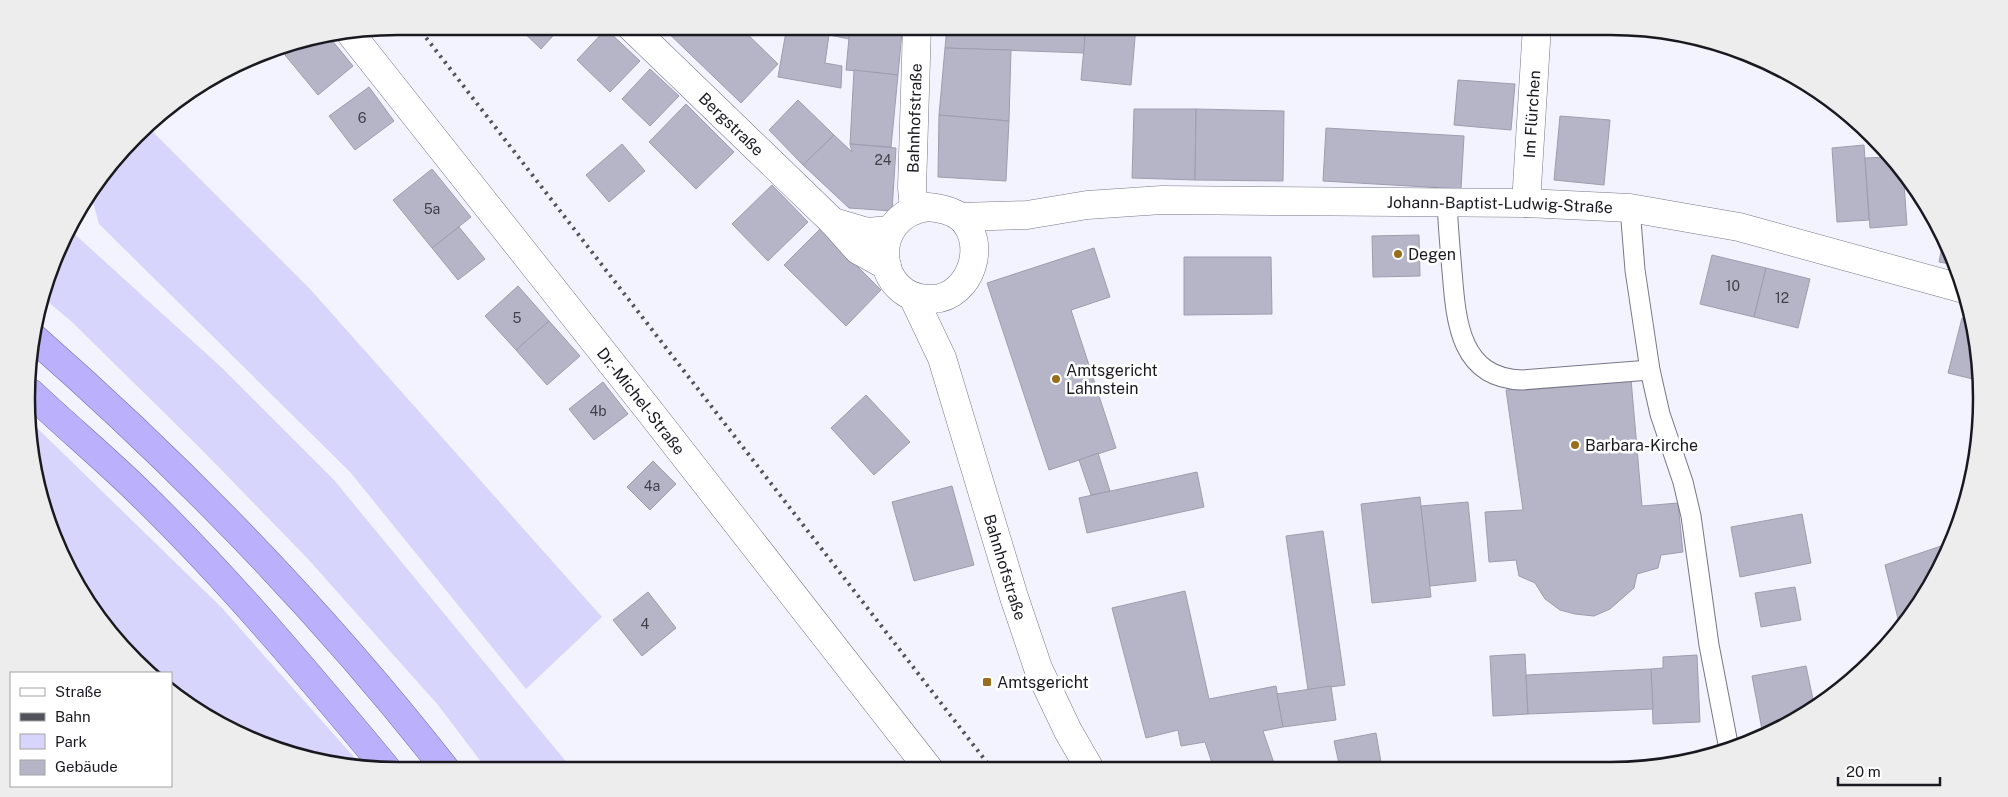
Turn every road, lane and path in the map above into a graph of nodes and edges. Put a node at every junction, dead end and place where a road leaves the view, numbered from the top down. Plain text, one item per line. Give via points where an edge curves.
1 (639, 35) edge
2 (917, 35) edge
3 (1536, 35) edge
4 (354, 38) edge
5 (1447, 202) junction
6 (1526, 203) junction
7 (1630, 208) junction
8 (914, 209) junction
9 (1027, 215) junction
10 (960, 217) junction
11 (833, 222) junction
12 (890, 230) junction
13 (974, 256) junction
14 (887, 266) junction
15 (1955, 287) edge
16 (955, 291) junction
17 (913, 297) junction
18 (39, 344) edge
19 (942, 358) junction
20 (1650, 370) junction
21 (35, 398) edge
22 (1728, 742) edge
23 (381, 761) edge
24 (440, 762) edge
25 (924, 762) edge
26 (1086, 762) edge

1 - 11 street, Bergstraße
2 - 8 street, Bahnhofstraße
3 - 6 street, Im Flürchen
4 - 25 street, Dr.-Michel-Straße
5 - 6 street, Johann-Baptist-Ludwig-Straße
5 - 9 street, Johann-Baptist-Ludwig-Straße via 1134,201
5 - 20 lane via 1456,315 1461,338 1488,372 1505,379 1522,380
6 - 7 street, Johann-Baptist-Ludwig-Straße
7 - 15 street, Johann-Baptist-Ludwig-Straße via 1739,227
7 - 20 lane via 1635,270
8 - 10 street via 940,208
8 - 12 street via 898,219
9 - 10 street, Johann-Baptist-Ludwig-Straße
9 - 13 street, Johann-Baptist-Ludwig-Straße
10 - 13 street via 972,235
11 - 12 street, Bergstraße via 867,232
11 - 14 street, Bergstraße via 858,250
12 - 14 street, Bahnhofstraße via 885,247
13 - 16 street, Bahnhofstraße via 968,275
14 - 17 street, Bahnhofstraße via 893,282
16 - 17 street via 935,299
16 - 19 street, Bahnhofstraße via 944,327
17 - 19 street, Bahnhofstraße
18 - 24 highway via 164,458 258,553 348,652
19 - 26 street, Bahnhofstraße via 1031,650 1052,700
20 - 22 lane via 1660,414 1683,482
21 - 23 highway via 138,491 223,579

